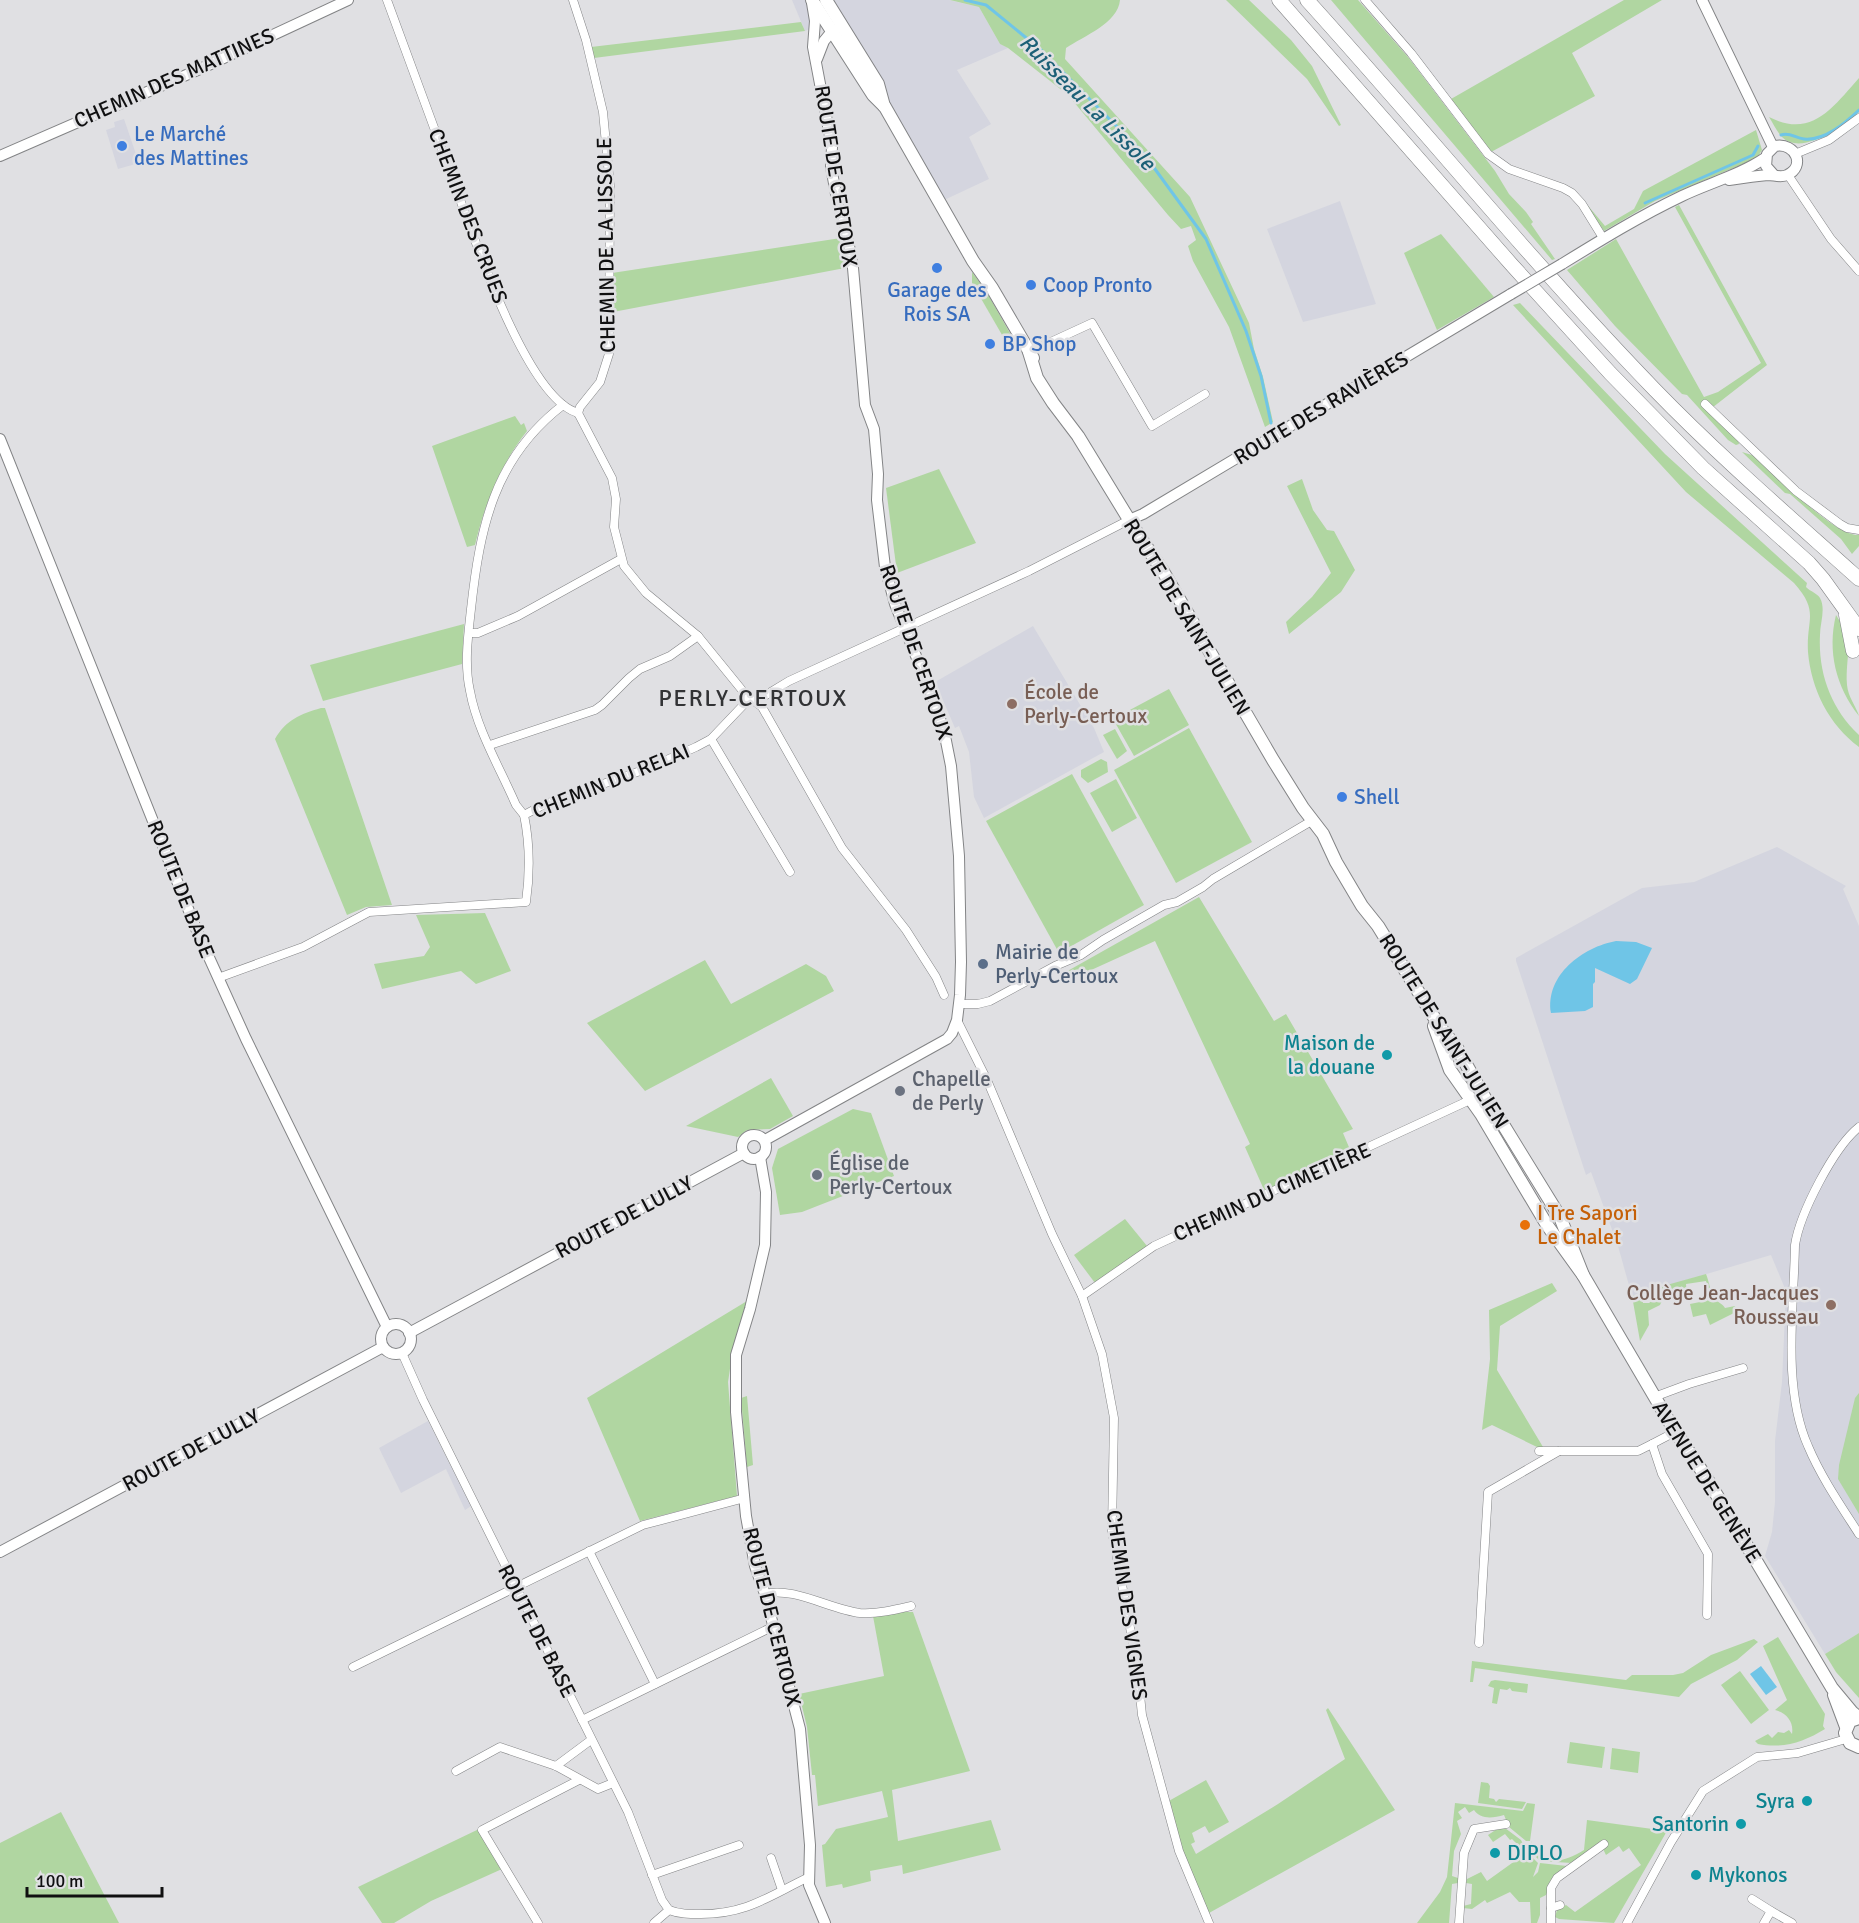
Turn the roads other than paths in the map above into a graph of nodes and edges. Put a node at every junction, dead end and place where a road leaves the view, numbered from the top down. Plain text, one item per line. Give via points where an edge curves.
1 (348, 0) edge
2 (387, 0) edge
3 (573, 0) edge
4 (811, 0) edge
5 (826, 0) edge
6 (1279, 0) edge
7 (1307, 0) edge
8 (1365, 0) edge
9 (1702, 0) edge
10 (837, 27) junction
11 (816, 59) junction
12 (1859, 118) edge
13 (1773, 147) junction
14 (1795, 154) junction
15 (0, 156) edge
16 (1766, 158) junction
17 (1774, 175) junction
18 (1788, 175) junction
19 (1720, 181) junction
20 (1604, 238) junction
21 (1859, 271) edge
22 (1029, 352) junction
23 (1205, 394) dead end
24 (1705, 404) dead end
25 (563, 405) junction
26 (578, 413) junction
27 (0, 439) edge
28 (1129, 520) junction
29 (1859, 530) edge
30 (1835, 557) junction
31 (621, 559) junction
32 (1859, 569) edge
33 (1859, 579) edge
34 (1844, 607) junction
35 (905, 628) junction
36 (1859, 629) edge
37 (469, 633) junction
38 (698, 636) junction
39 (1853, 651) dead end
40 (753, 700) junction
41 (711, 739) junction
42 (489, 745) junction
43 (524, 815) junction
44 (1309, 820) junction
45 (790, 872) dead end
46 (218, 978) junction
47 (944, 995) dead end
48 (959, 1004) junction
49 (957, 1020) junction
50 (1470, 1100) junction
51 (1485, 1111) junction
52 (1859, 1127) edge
53 (765, 1140) junction
54 (744, 1153) junction
55 (760, 1157) junction
56 (1532, 1172) junction
57 (1519, 1179) junction
58 (1540, 1185) joint
59 (1527, 1194) joint
60 (1561, 1236) junction
61 (1082, 1296) junction
62 (387, 1327) junction
63 (409, 1333) junction
64 (383, 1347) junction
65 (402, 1353) junction
66 (1743, 1368) dead end
67 (1654, 1397) junction
68 (1675, 1432) junction
69 (1652, 1444) junction
70 (1539, 1451) dead end
71 (1559, 1451) junction
72 (745, 1498) junction
73 (1859, 1534) edge
74 (589, 1551) junction
75 (0, 1552) edge
76 (515, 1587) junction
77 (765, 1594) junction
78 (911, 1606) dead end
79 (1707, 1615) dead end
80 (774, 1626) junction
81 (1479, 1643) dead end
82 (353, 1667) dead end
83 (655, 1684) junction
84 (1832, 1688) junction
85 (1859, 1718) edge
86 (582, 1720) junction
87 (1846, 1733) junction
88 (591, 1740) junction
89 (1859, 1747) edge
90 (556, 1766) junction
91 (456, 1771) dead end
92 (579, 1780) junction
93 (613, 1783) junction
94 (1506, 1824) dead end
95 (1604, 1844) dead end
96 (739, 1845) dead end
97 (771, 1858) dead end
98 (652, 1875) junction
99 (809, 1877) junction
100 (782, 1890) junction
101 (1752, 1899) dead end
102 (1560, 1905) dead end
103 (1551, 1908) junction
104 (669, 1910) junction
105 (1771, 1911) junction
106 (538, 1923) edge
107 (654, 1923) edge
108 (825, 1923) edge
109 (1209, 1923) edge
110 (1459, 1923) edge
111 (1551, 1923) edge
112 (1627, 1923) edge
113 (1764, 1923) edge
114 (1792, 1923) edge

1 - 15 street, CHEMIN DES MATTINES
2 - 25 street, CHEMIN DES CRUES via 499,301 535,370
3 - 26 street, CHEMIN DE LA LISSOLE via 603,112 610,206 609,354 600,382
4 - 10 main road, ROUTE DE SAINT-JULIEN
4 - 11 street, ROUTE DE CERTOUX
5 - 10 main road, ROUTE DE SAINT-JULIEN
6 - 34 highway via 1596,358 1704,468 1809,563
7 - 30 highway via 1534,260 1656,391
8 - 20 street via 1488,154 1509,169 1572,193
9 - 13 street
10 - 11 street, ROUTE DE CERTOUX via 824,41
10 - 22 main road, ROUTE DE SAINT-JULIEN via 878,84 885,107 972,261
11 - 35 street, ROUTE DE CERTOUX via 832,147 831,167 853,268 865,405 874,429 883,558
12 - 14 street via 1829,140
13 - 14 street via 1785,145
13 - 16 street
14 - 18 street via 1796,165
16 - 17 street via 1767,169
16 - 19 street
17 - 18 street
17 - 19 street
18 - 21 street
19 - 20 street via 1685,194
20 - 28 street, ROUTE DES RAVIÈRES, bridge
22 - 23 street via 1092,323 1152,426
22 - 28 main road, ROUTE DE SAINT-JULIEN
24 - 29 street via 1796,491 1846,528
25 - 26 street, CHEMIN DES CRUES
25 - 37 street via 530,435 506,469 484,525
26 - 31 street via 612,478 616,499 614,527
27 - 46 street, ROUTE DE BASE
28 - 35 street, CHEMIN DU RELAI
28 - 44 main road, ROUTE DE SAINT-JULIEN
30 - 32 highway
30 - 33 highway
31 - 37 street via 518,616
31 - 38 street via 636,582
34 - 36 highway
34 - 39 highway
35 - 40 street, CHEMIN DU RELAI
35 - 48 street, ROUTE DE CERTOUX via 937,708 949,755 961,915
37 - 42 street via 469,690
38 - 40 street
38 - 42 street via 628,678 595,710
40 - 41 street, CHEMIN DU RELAI
40 - 47 street via 762,707 842,848 906,930
41 - 43 street, CHEMIN DU RELAI via 646,769
41 - 45 street, CHEMIN DU RELAI
42 - 43 street
43 - 46 street, CHEMIN DU RELAI via 528,835 526,902 369,912 303,947
44 - 48 street via 1203,887 1103,939 1081,955 984,1003
44 - 50 main road, ROUTE DE SAINT-JULIEN via 1358,907 1377,931 1435,1028 1450,1070
44 - 51 main road, ROUTE DE SAINT-JULIEN via 1313,819 1323,834 1362,906 1457,1048
46 - 62 street, ROUTE DE BASE
48 - 49 street, ROUTE DE CERTOUX
49 - 53 street, ROUTE DE CERTOUX via 944,1041
49 - 61 street, CHEMIN DES VIGNES
50 - 51 main road, ROUTE DE SAINT-JULIEN
50 - 61 street, CHEMIN DU CIMETIÈRE via 1154,1246
51 - 56 main road, ROUTE DE SAINT-JULIEN via 1504,1126
51 - 57 main road, ROUTE DE SAINT-JULIEN
52 - 73 street via 1837,1152 1798,1230 1792,1378 1806,1443
53 - 54 street via 749,1136 743,1142
53 - 55 street via 766,1149
54 - 55 street via 750,1158
54 - 63 street, ROUTE DE LULLY
55 - 72 street, ROUTE DE CERTOUX via 766,1192 765,1245 735,1363
56 - 57 main road
56 - 58 main road, ROUTE DE SAINT-JULIEN
57 - 59 main road, ROUTE DE SAINT-JULIEN
58 - 60 main road, AVENUE DE GENÈVE via 1560,1217
59 - 60 main road, AVENUE DE GENÈVE
60 - 67 main road, AVENUE DE GENÈVE
61 - 109 street, CHEMIN DES VIGNES via 1111,1394 1112,1531 1137,1665 1142,1715 1179,1851
62 - 63 street via 397,1324
62 - 64 street via 381,1335
63 - 65 street via 410,1343
64 - 65 street via 393,1354
64 - 75 street, ROUTE DE LULLY
65 - 76 street, ROUTE DE BASE
66 - 67 street
67 - 68 main road, AVENUE DE GENÈVE
68 - 69 street
68 - 84 main road, AVENUE DE GENÈVE
69 - 71 street via 1638,1451
69 - 79 street via 1662,1474 1708,1554
70 - 71 street
71 - 81 street via 1488,1492
72 - 74 street via 643,1525
72 - 77 street, ROUTE DE CERTOUX via 757,1577
74 - 76 street
74 - 83 street
76 - 82 street
76 - 86 street, ROUTE DE BASE
77 - 78 street via 779,1592 860,1613
77 - 80 street, ROUTE DE CERTOUX
80 - 83 street
80 - 99 street, ROUTE DE CERTOUX via 800,1729
83 - 86 street
84 - 85 main road, AVENUE DE GENÈVE
84 - 87 main road, AVENUE DE GENÈVE
85 - 87 main road via 1853,1719
86 - 88 street, ROUTE DE BASE
87 - 89 main road via 1852,1745
87 - 112 street via 1798,1753 1757,1756 1703,1791
88 - 90 street
88 - 93 street, ROUTE DE BASE
90 - 91 street via 500,1747
90 - 92 street
92 - 93 street via 598,1789
92 - 106 street via 482,1830
93 - 98 street, ROUTE DE BASE
94 - 110 street via 1474,1829 1464,1853
95 - 103 street via 1557,1878 1551,1888
96 - 98 street
97 - 100 street
98 - 104 street, ROUTE DE BASE
99 - 100 street
99 - 108 street, ROUTE DE CERTOUX
100 - 104 street via 732,1912 690,1914
101 - 105 street
102 - 103 street
103 - 111 street
104 - 107 street
105 - 113 street
105 - 114 street

